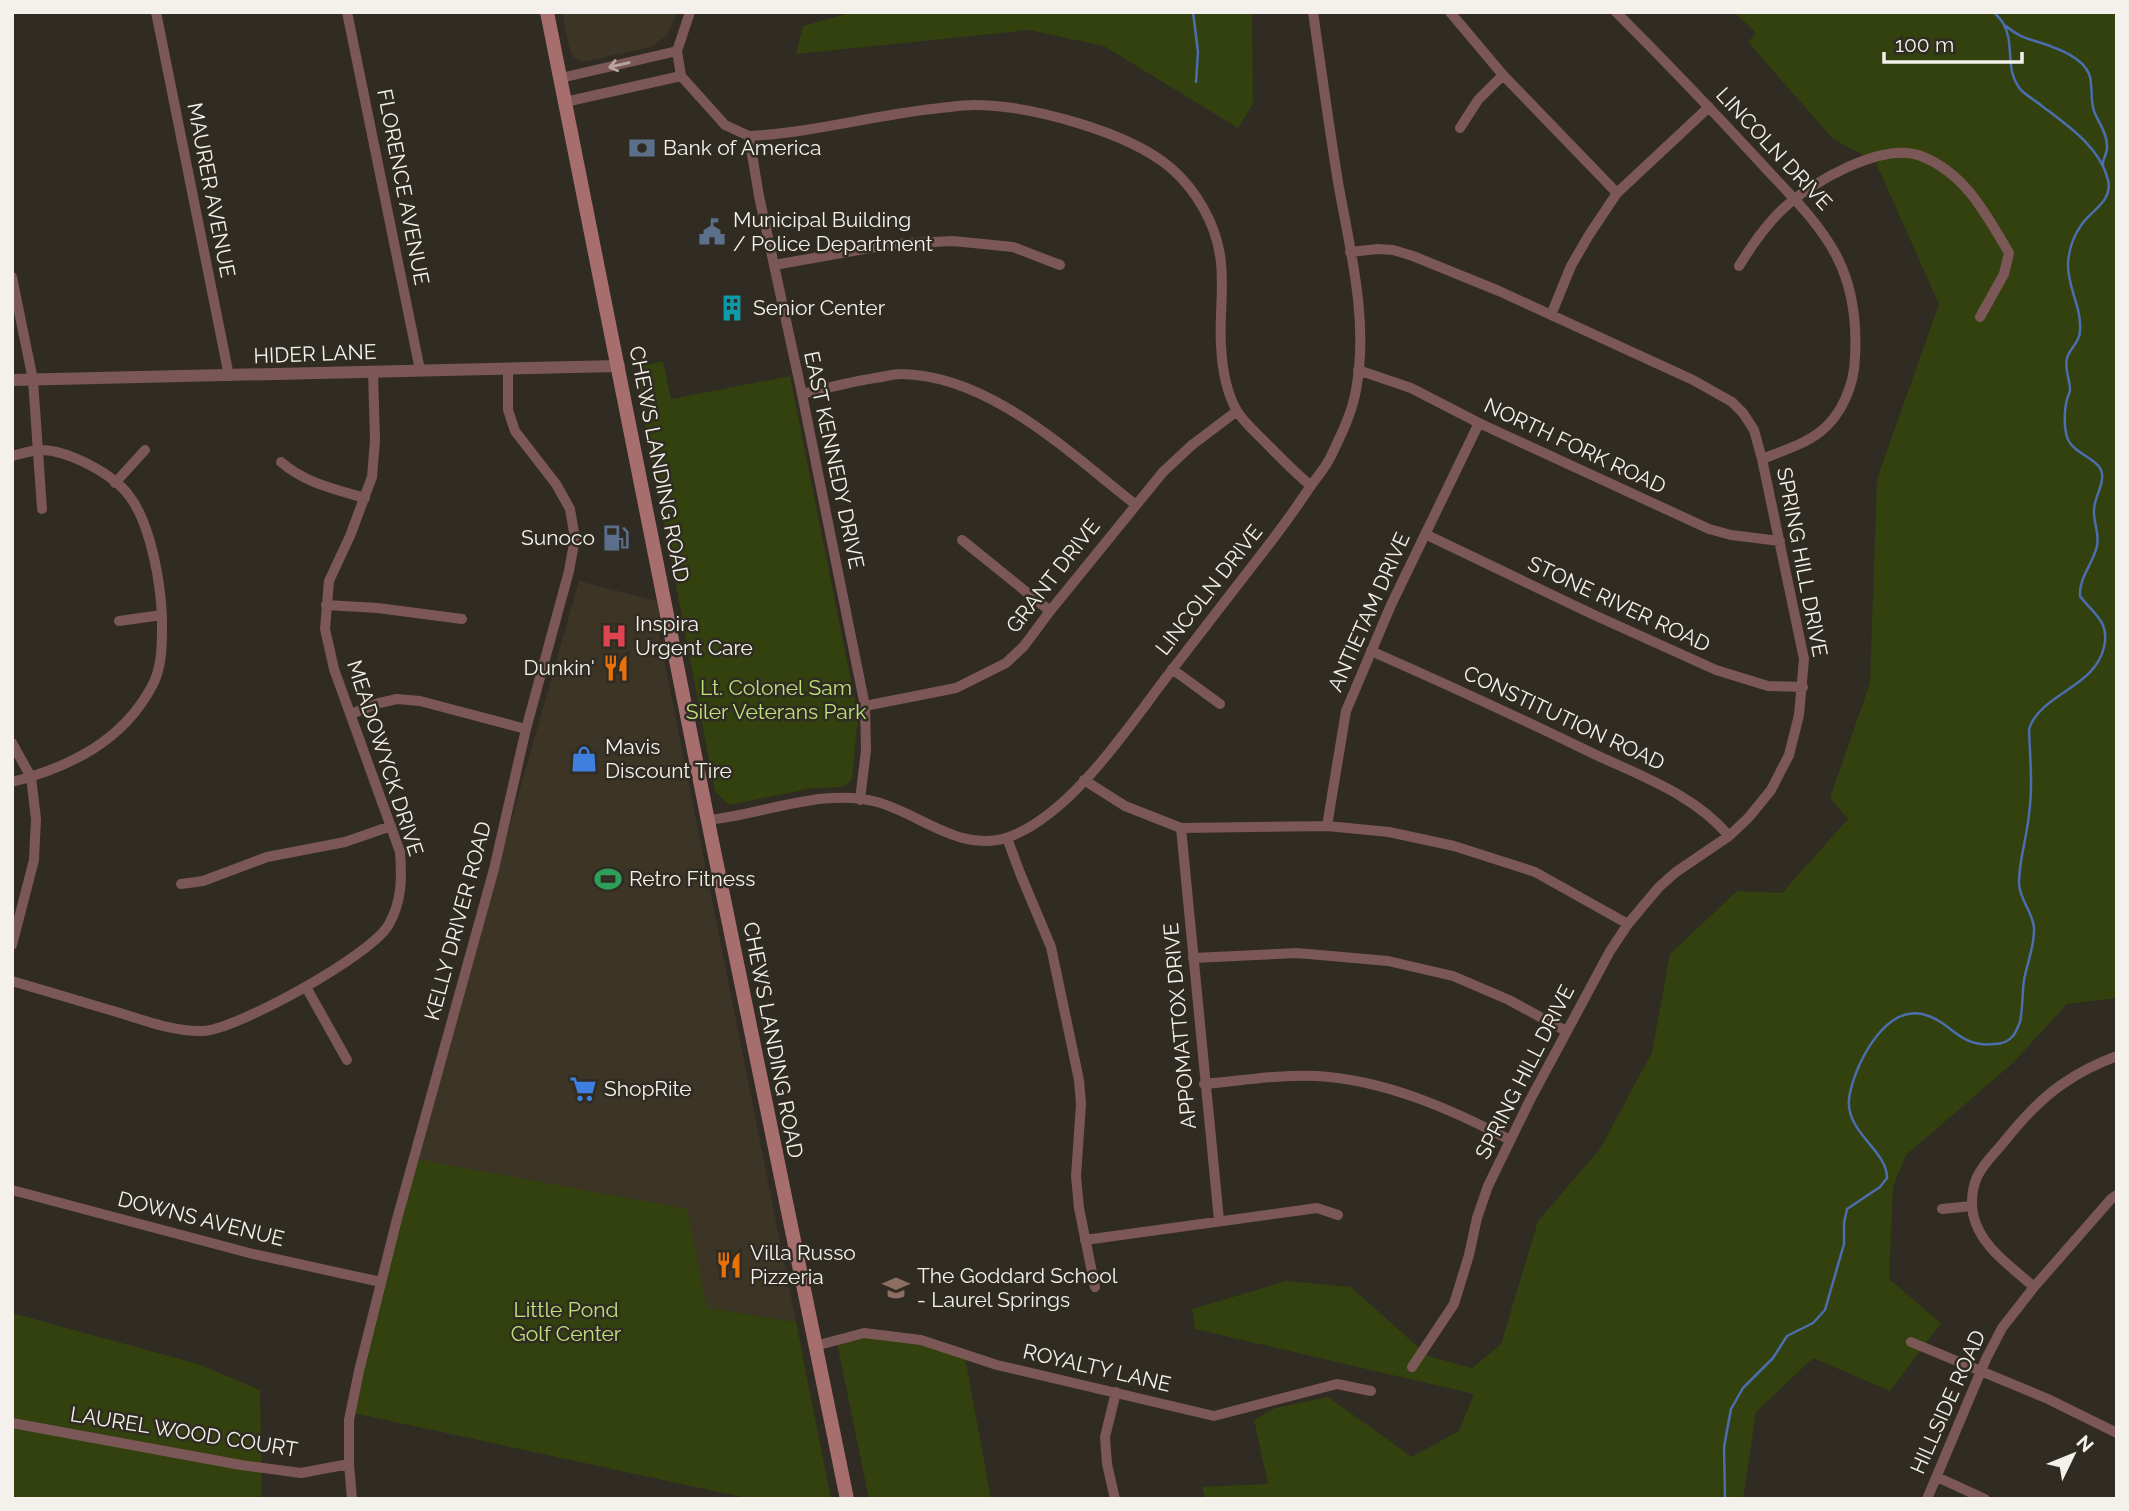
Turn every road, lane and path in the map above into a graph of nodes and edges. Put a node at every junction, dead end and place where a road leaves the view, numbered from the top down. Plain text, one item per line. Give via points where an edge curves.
1 (156, 12) edge
2 (347, 12) edge
3 (547, 12) edge
4 (690, 12) edge
5 (1313, 12) edge
6 (1450, 12) edge
7 (1616, 12) edge
8 (677, 51) junction
9 (1503, 75) junction
10 (681, 76) junction
11 (561, 78) junction
12 (565, 102) junction
13 (1709, 107) junction
14 (1460, 128) dead end
15 (749, 136) junction
16 (1617, 193) junction
17 (1796, 198) junction
18 (1350, 252) junction
19 (774, 265) junction
20 (1060, 265) dead end
21 (1739, 266) dead end
22 (12, 277) edge
23 (1551, 315) junction
24 (1980, 317) dead end
25 (619, 366) junction
26 (508, 368) junction
27 (420, 370) junction
28 (1358, 370) junction
29 (373, 372) junction
30 (229, 376) junction
31 (12, 380) edge
32 (33, 380) junction
33 (802, 394) junction
34 (1237, 411) junction
35 (1479, 423) junction
36 (38, 450) junction
37 (145, 450) dead end
38 (12, 456) edge
39 (1762, 459) junction
40 (281, 462) dead end
41 (115, 483) junction
42 (1311, 486) junction
43 (365, 498) junction
44 (1135, 504) junction
45 (42, 509) dead end
46 (1425, 534) junction
47 (962, 540) dead end
48 (1780, 541) junction
49 (326, 605) junction
50 (1050, 611) junction
51 (162, 615) junction
52 (463, 619) dead end
53 (118, 621) dead end
54 (1371, 651) junction
55 (1172, 670) junction
56 (1803, 687) junction
57 (1220, 704) dead end
58 (865, 706) junction
59 (351, 715) junction
60 (526, 729) junction
61 (12, 743) edge
62 (31, 777) junction
63 (1084, 780) junction
64 (12, 782) edge
65 (860, 800) junction
66 (708, 820) junction
67 (391, 826) junction
68 (1327, 826) junction
69 (1181, 828) junction
70 (1729, 836) junction
71 (1007, 838) junction
72 (181, 884) dead end
73 (1628, 924) junction
74 (12, 944) edge
75 (1194, 958) junction
76 (12, 982) edge
77 (306, 987) junction
78 (1566, 1031) junction
79 (2117, 1056) edge
80 (348, 1060) dead end
81 (1204, 1084) junction
82 (1510, 1140) junction
83 (12, 1190) edge
84 (2117, 1195) edge
85 (1972, 1206) junction
86 (1942, 1209) dead end
87 (1338, 1214) dead end
88 (1219, 1220) junction
89 (1085, 1240) junction
90 (381, 1282) junction
91 (1095, 1287) dead end
92 (2034, 1287) junction
93 (1911, 1342) dead end
94 (815, 1346) junction
95 (1412, 1367) dead end
96 (1981, 1371) junction
97 (1371, 1391) dead end
98 (1116, 1392) junction
99 (12, 1423) edge
100 (2117, 1433) edge
101 (349, 1464) junction
102 (1937, 1478) junction
103 (352, 1499) edge
104 (847, 1499) edge
105 (1115, 1499) edge
106 (1927, 1499) edge
107 (1985, 1499) edge

1 - 30 street, MAURER AVENUE
2 - 27 street, FLORENCE AVENUE
3 - 11 main road, CHEWS LANDING ROAD
4 - 8 street
5 - 18 street, LINCOLN DRIVE
6 - 9 street
7 - 13 street, LINCOLN DRIVE
8 - 10 street
8 -> 11 street
9 - 14 street via 1478,100
9 - 16 street
10 - 12 street
10 - 15 street via 725,125
11 - 12 main road, CHEWS LANDING ROAD
12 - 25 main road, CHEWS LANDING ROAD
13 - 16 street
13 - 17 street, LINCOLN DRIVE
15 - 19 street, EAST KENNEDY DRIVE
15 - 34 street via 973,105 1075,122 1145,149 1172,169 1209,219 1220,255 1225,377
16 - 23 street via 1571,266
17 - 21 street via 1755,241
17 - 24 street via 1849,167 1883,154 1911,152 1933,161 1965,185 2009,253 2004,274
17 - 39 street, LINCOLN DRIVE via 1838,257 1853,301 1855,368 1849,392 1822,430
18 - 23 street, SPRING HILL DRIVE via 1378,248 1413,256
18 - 28 street, LINCOLN DRIVE via 1359,307
19 - 20 street via 893,244 953,241 1013,247
19 - 33 street, EAST KENNEDY DRIVE
22 - 32 street
23 - 39 street, SPRING HILL DRIVE via 1732,402 1754,430
25 - 26 street, HIDER LANE
25 - 66 main road, CHEWS LANDING ROAD
26 - 27 street, HIDER LANE
26 - 60 street, KELLY DRIVER ROAD via 508,410 515,431 556,484 570,509 575,538
27 - 29 street, HIDER LANE
28 - 35 street, NORTH FORK ROAD via 1411,388
28 - 42 street, LINCOLN DRIVE via 1344,426 1330,460
29 - 30 street, HIDER LANE
29 - 43 street, MEADOWYCK DRIVE via 375,440
30 - 32 street, HIDER LANE
31 - 32 street, HIDER LANE
32 - 36 street
33 - 44 street via 900,374 943,379 990,398 1047,435
33 - 58 street, EAST KENNEDY DRIVE
34 - 42 street
34 - 44 street, GRANT DRIVE via 1192,445
35 - 46 street, ANTIETAM DRIVE
35 - 48 street, NORTH FORK ROAD via 1709,528
36 - 38 street
36 - 41 street via 78,457
36 - 45 street
37 - 41 street
39 - 48 street, SPRING HILL DRIVE
40 - 43 street via 309,481
41 - 51 street via 130,496 147,531
42 - 55 street, LINCOLN DRIVE
43 - 49 street, MEADOWYCK DRIVE via 329,581
44 - 50 street, GRANT DRIVE
46 - 54 street, ANTIETAM DRIVE
46 - 56 street, STONE RIVER ROAD via 1716,670 1768,686
47 - 50 street
48 - 56 street, SPRING HILL DRIVE via 1804,659
49 - 52 street
49 - 59 street, MEADOWYCK DRIVE via 334,669
50 - 58 street, GRANT DRIVE via 1024,646 983,676 956,688
51 - 53 street
51 - 62 street via 163,649 153,684 131,719 98,747
54 - 68 street, ANTIETAM DRIVE via 1346,711
54 - 70 street, CONSTITUTION ROAD via 1667,789 1704,810
55 - 57 street
55 - 63 street, LINCOLN DRIVE
56 - 70 street, SPRING HILL DRIVE via 1789,755 1771,789
58 - 65 street, EAST KENNEDY DRIVE
59 - 60 street via 397,699
59 - 67 street, MEADOWYCK DRIVE
60 - 90 street, KELLY DRIVER ROAD via 494,869
61 - 62 street
62 - 64 street
62 - 74 street via 34,860
63 - 69 street via 1125,806
63 - 71 street, LINCOLN DRIVE via 1035,824
65 - 66 street, LINCOLN DRIVE via 811,800
65 - 71 street, LINCOLN DRIVE via 876,802 968,840
66 - 94 main road, CHEWS LANDING ROAD
67 - 72 street
67 - 77 street, MEADOWYCK DRIVE via 403,881 389,926 369,946
68 - 69 street
68 - 73 street via 1454,846 1535,872
69 - 75 street, APPOMATTOX DRIVE
70 - 73 street, SPRING HILL DRIVE via 1676,872
71 - 89 street via 1051,947 1079,1080 1076,1176
73 - 78 street, SPRING HILL DRIVE
75 - 78 street via 1297,953 1388,961 1453,976
75 - 81 street, APPOMATTOX DRIVE
76 - 77 street, MEADOWYCK DRIVE via 160,1025 202,1031 216,1029
77 - 80 street
78 - 82 street, SPRING HILL DRIVE
79 - 85 street via 2066,1081 2024,1118 1978,1174
81 - 82 street via 1315,1076 1358,1081 1410,1096
81 - 88 street, APPOMATTOX DRIVE
82 - 95 street, SPRING HILL DRIVE via 1477,1218 1454,1304
83 - 90 street, DOWNS AVENUE via 253,1254
84 - 92 street, HILLSIDE ROAD
85 - 86 street
85 - 92 street via 1984,1240
87 - 88 street via 1317,1208
88 - 89 street
89 - 91 street
90 - 101 street, KELLY DRIVER ROAD via 349,1420
92 - 96 street, HILLSIDE ROAD via 2007,1319
93 - 96 street
94 - 98 street, ROYALTY LANE via 864,1333 921,1339 997,1365
94 - 104 main road, CHEWS LANDING ROAD
96 - 100 street
96 - 102 street, HILLSIDE ROAD
97 - 98 street, ROYALTY LANE via 1337,1384 1214,1416
98 - 105 street via 1105,1437
99 - 101 street, LAUREL WOOD COURT via 301,1473
101 - 103 street, KELLY DRIVER ROAD
102 - 106 street, HILLSIDE ROAD
102 - 107 street

